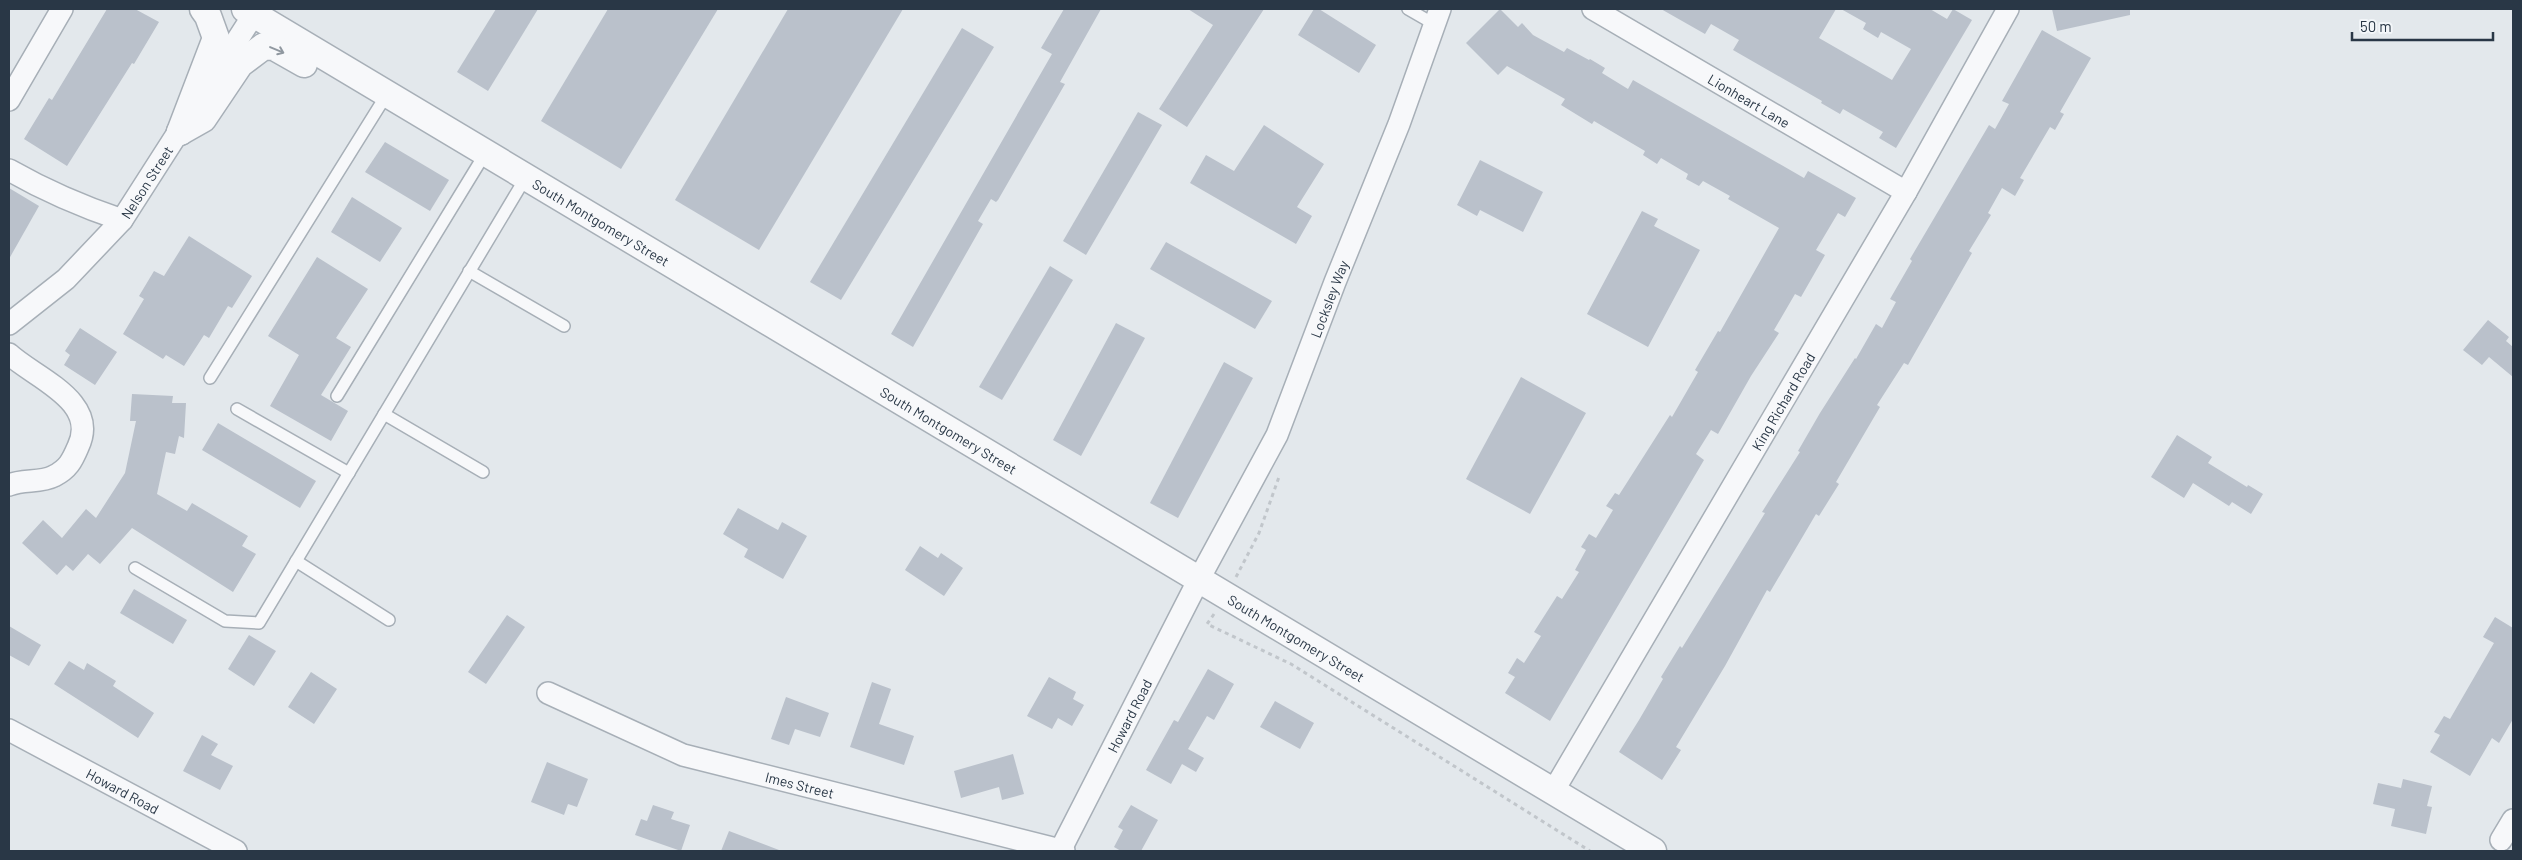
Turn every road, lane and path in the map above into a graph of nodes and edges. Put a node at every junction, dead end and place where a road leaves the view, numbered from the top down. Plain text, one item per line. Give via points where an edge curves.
1 (62, 9) edge
2 (203, 9) edge
3 (1408, 9) edge
4 (1593, 9) edge
5 (2008, 9) edge
6 (249, 11) edge
7 (1437, 17) edge
8 (352, 72) junction
9 (387, 94) junction
10 (9, 100) edge
11 (180, 132) junction
12 (486, 152) junction
13 (9, 170) edge
14 (526, 176) junction
15 (1906, 192) junction
16 (122, 220) junction
17 (469, 271) junction
18 (9, 324) edge
19 (564, 326) dead end
20 (9, 354) edge
21 (210, 378) dead end
22 (337, 396) dead end
23 (236, 409) dead end
24 (384, 414) junction
25 (1282, 467) dead end
26 (483, 472) dead end
27 (349, 473) junction
28 (9, 485) edge
29 (296, 561) junction
30 (1241, 566) dead end
31 (135, 568) dead end
32 (1199, 579) junction
33 (390, 620) dead end
34 (1207, 624) dead end
35 (548, 693) dead end
36 (9, 730) edge
37 (1554, 790) junction
38 (2513, 820) edge
39 (2501, 840) dead end
40 (1062, 850) edge
41 (236, 851) edge
42 (1590, 851) edge
43 (1653, 851) edge

1 - 10 street
2 - 11 street via 216,38
3 - 7 lane
4 - 15 street, Lionheart Lane
5 - 15 street, King Richard Road
6 - 8 street, South Montgomery Street
6 - 11 street, Nelson Street
7 - 32 street, Locksley Way via 1399,124 1277,435
8 - 9 street, South Montgomery Street
11 -> 8 street via 203,119 240,64 264,46 274,47 308,66
9 - 12 street, South Montgomery Street
9 - 21 lane
11 - 16 street, Nelson Street
12 - 14 street, South Montgomery Street
12 - 22 lane
13 - 16 street via 85,208
14 - 17 lane
14 - 32 street, South Montgomery Street
15 - 37 street, King Richard Road
16 - 18 street, Nelson Street via 66,279
17 - 19 lane
17 - 24 lane
20 - 28 street via 70,399 78,412 82,431 80,444 69,467 52,477
23 - 27 lane
24 - 26 lane
24 - 27 lane
25 - 30 path via 1259,533
27 - 29 lane
29 - 31 lane via 259,623 225,621
29 - 33 lane
32 - 37 street, South Montgomery Street
32 - 40 street, Howard Road
34 - 42 path via 1291,664
35 - 40 street, Imes Street via 683,755
36 - 41 street, Howard Road
37 - 43 street, South Montgomery Street
38 - 39 street

